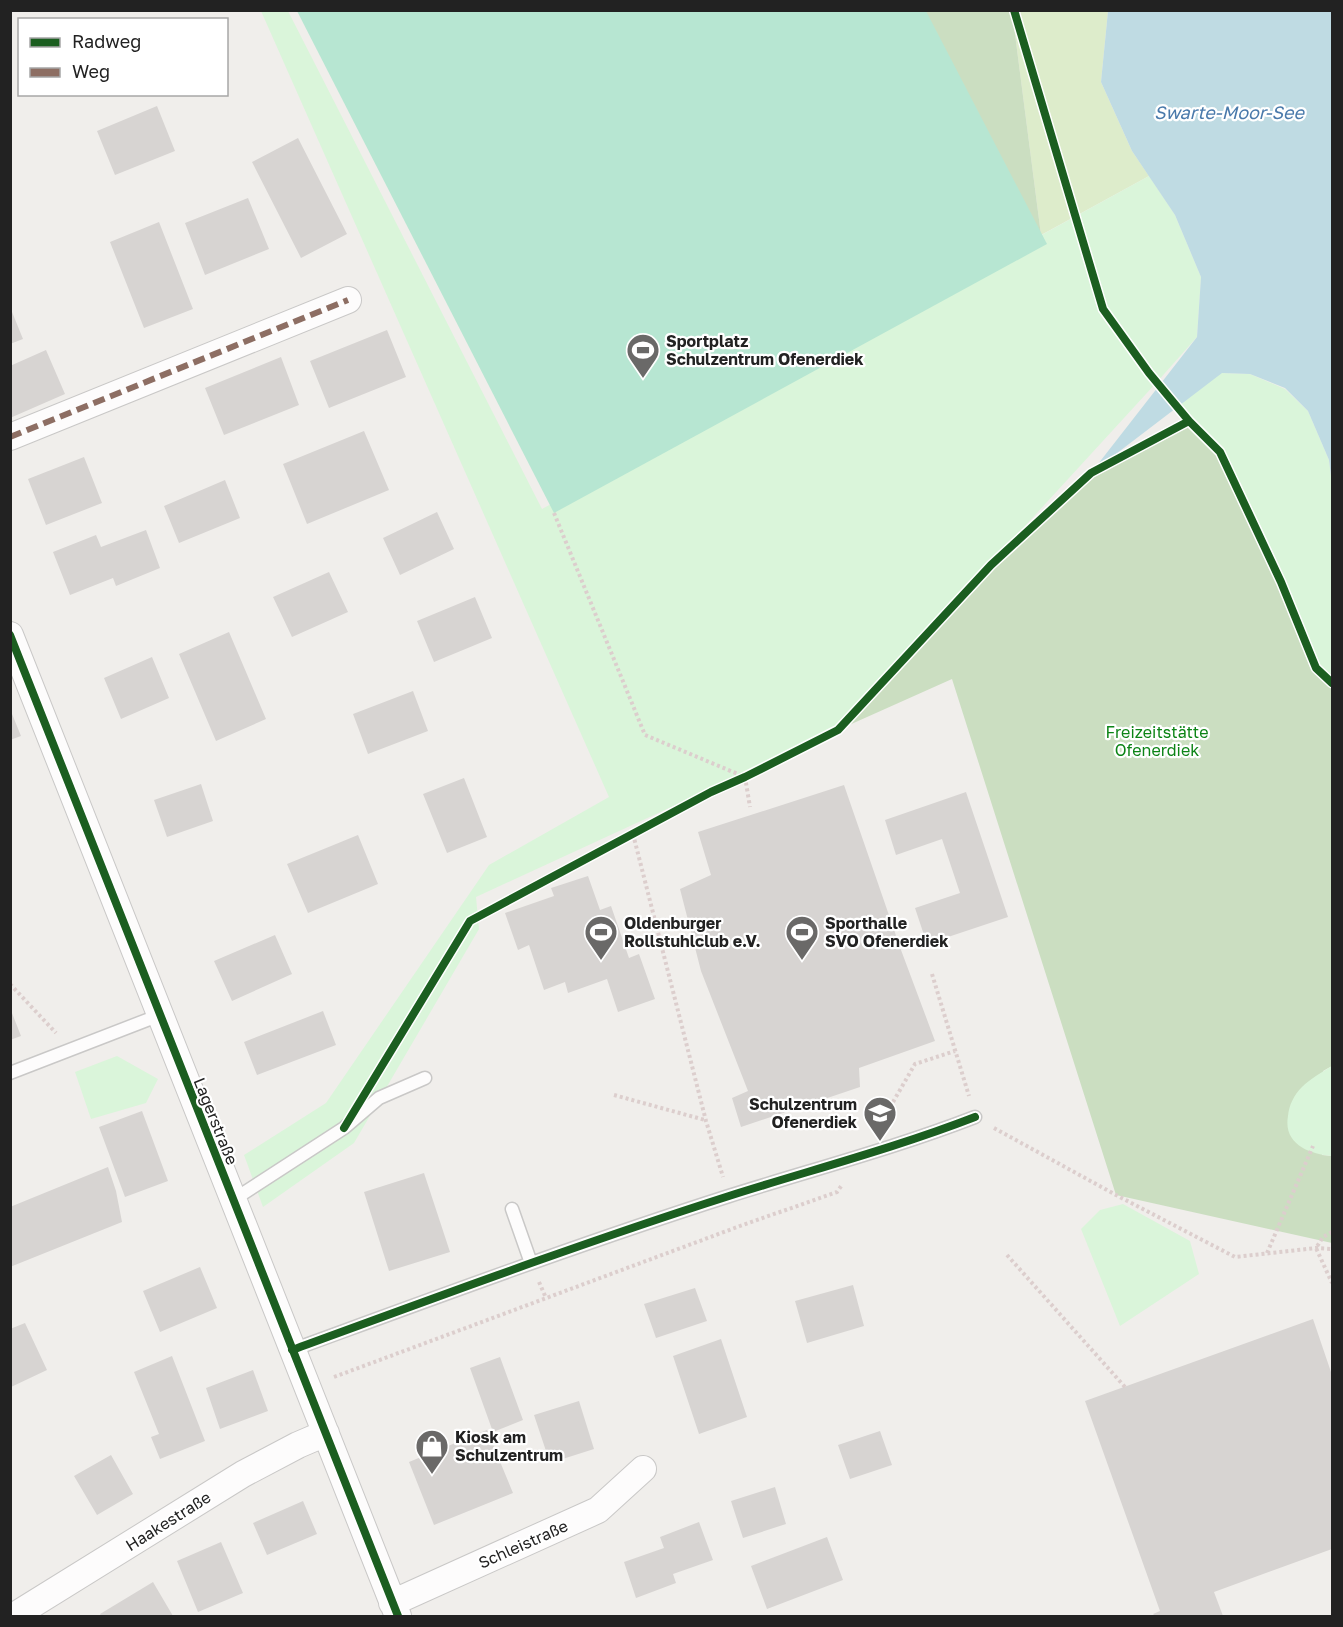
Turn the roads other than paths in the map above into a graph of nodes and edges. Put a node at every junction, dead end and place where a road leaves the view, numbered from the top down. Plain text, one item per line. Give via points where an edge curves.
1 (348, 300) dead end
2 (10, 437) edge
3 (10, 635) edge
4 (160, 1015) junction
5 (10, 1073) edge
6 (425, 1078) dead end
7 (975, 1117) road end
8 (233, 1200) junction
9 (512, 1209) dead end
10 (531, 1263) junction
11 (292, 1350) junction
12 (326, 1433) junction
13 (643, 1468) dead end
14 (395, 1610) edge
15 (14, 1617) edge

1 - 2 street
3 - 4 street, Lagerstraße
4 - 5 lane
4 - 8 street, Lagerstraße
6 - 8 lane via 380,1098 344,1128
7 - 10 lane
8 - 11 street, Lagerstraße
9 - 10 lane
10 - 11 lane
11 - 12 street, Lagerstraße
12 - 14 street, Lagerstraße
12 - 15 street, Haakestraße via 243,1474
13 - 14 street, Schleistraße via 598,1510

